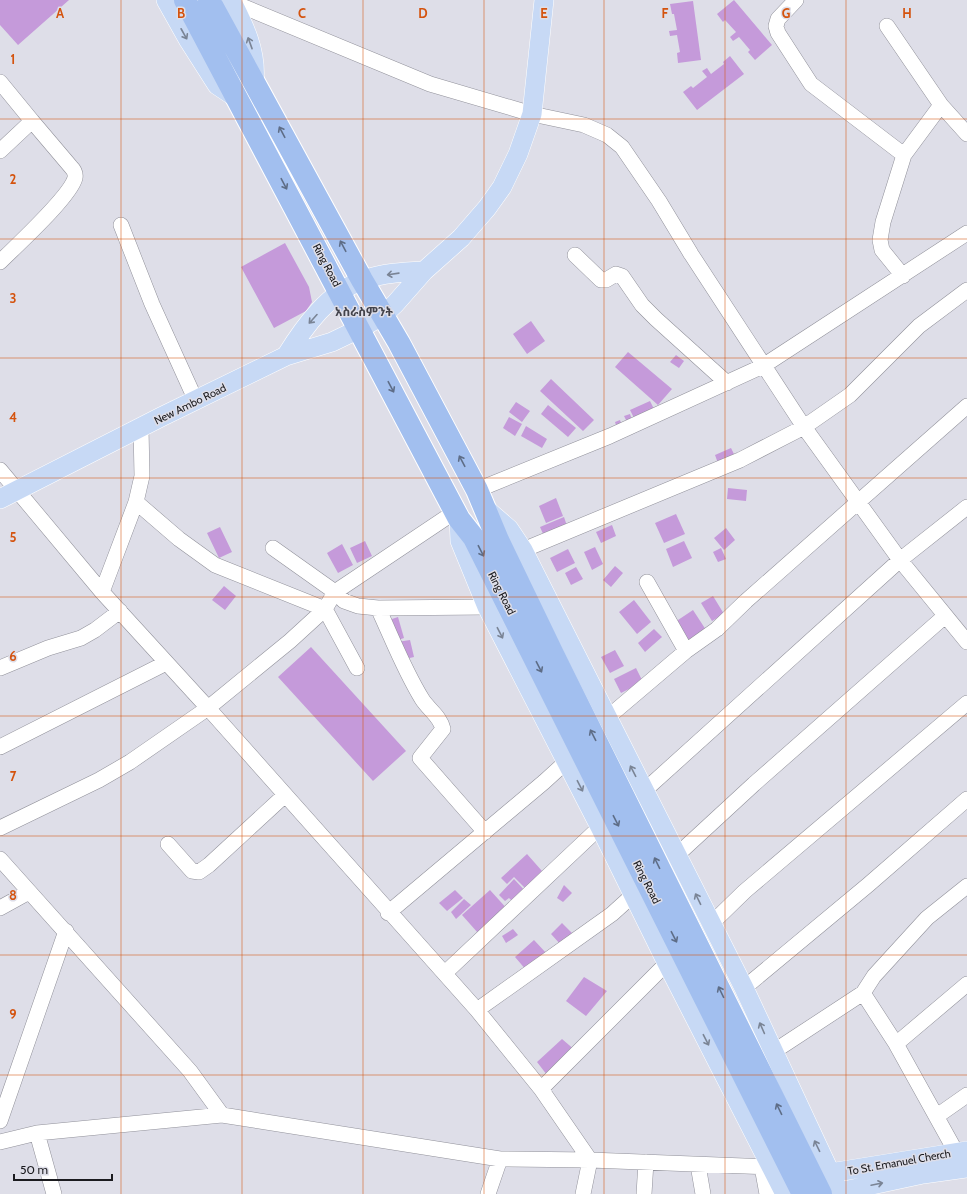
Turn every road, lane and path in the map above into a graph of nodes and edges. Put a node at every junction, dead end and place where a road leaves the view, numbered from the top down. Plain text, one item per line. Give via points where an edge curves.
1 (166, 0) edge
2 (185, 0) edge
3 (209, 0) edge
4 (544, 0) edge
5 (796, 0) edge
6 (231, 1) edge
7 (887, 26) dead end
8 (254, 81) junction
9 (0, 82) edge
10 (239, 100) junction
11 (941, 105) junction
12 (532, 114) junction
13 (32, 120) junction
14 (967, 134) edge
15 (0, 151) edge
16 (904, 155) junction
17 (121, 225) dead end
18 (967, 233) edge
19 (575, 255) dead end
20 (0, 262) edge
21 (424, 271) junction
22 (903, 276) junction
23 (362, 280) junction
24 (967, 290) edge
25 (341, 292) junction
26 (382, 316) junction
27 (359, 329) junction
28 (286, 356) junction
29 (763, 366) junction
30 (727, 383) junction
31 (196, 401) junction
32 (967, 406) edge
33 (804, 427) junction
34 (141, 428) junction
35 (0, 470) edge
36 (18, 491) junction
37 (0, 499) edge
38 (481, 499) junction
39 (136, 502) junction
40 (858, 503) junction
41 (967, 508) edge
42 (458, 515) junction
43 (273, 548) dead end
44 (523, 550) junction
45 (900, 560) junction
46 (647, 582) dead end
47 (102, 592) junction
48 (335, 592) junction
49 (487, 607) junction
50 (378, 608) junction
51 (325, 610) junction
52 (120, 611) junction
53 (945, 616) junction
54 (967, 642) edge
55 (686, 651) junction
56 (166, 663) junction
57 (0, 668) edge
58 (357, 668) dead end
59 (967, 703) edge
60 (208, 708) junction
61 (607, 718) junction
62 (0, 747) edge
63 (566, 760) junction
64 (644, 791) junction
65 (285, 795) junction
66 (967, 798) edge
67 (600, 827) junction
68 (0, 828) edge
69 (485, 832) junction
70 (168, 844) dead end
71 (676, 855) junction
72 (0, 859) edge
73 (967, 886) edge
74 (29, 892) junction
75 (634, 895) junction
76 (0, 908) edge
77 (388, 913) junction
78 (710, 924) junction
79 (66, 931) junction
80 (667, 963) junction
81 (445, 973) junction
82 (967, 984) edge
83 (744, 988) junction
84 (863, 993) junction
85 (477, 1010) junction
86 (896, 1044) junction
87 (772, 1052) junction
88 (541, 1089) junction
89 (967, 1094) edge
90 (222, 1115) junction
91 (936, 1116) junction
92 (0, 1121) edge
93 (37, 1133) junction
94 (0, 1142) edge
95 (500, 1159) junction
96 (590, 1160) junction
97 (646, 1162) junction
98 (964, 1162) edge
99 (698, 1165) junction
100 (767, 1167) junction
101 (830, 1173) junction
102 (833, 1193) edge
103 (54, 1194) edge
104 (488, 1194) edge
105 (583, 1194) edge
106 (644, 1194) edge
107 (703, 1194) edge
108 (767, 1194) edge
109 (786, 1194) edge
110 (803, 1194) edge

1 -> 10 main road via 188,41 217,85
2 - 10 highway, Ring Road
3 - 8 highway, Ring Road
4 - 12 main road, New Ambo Road
5 - 16 street via 778,19 776,26 811,84
8 -> 6 main road via 253,51
6 - 12 street via 430,84
7 - 11 street
23 -> 8 highway, Ring Road
9 - 13 street
10 -> 25 highway, Ring Road
11 - 14 street
11 - 16 street
12 - 21 main road, New Ambo Road via 518,154 502,187 461,238
12 - 29 street via 584,125 607,135 622,147
13 - 15 street
13 - 20 street via 71,167 75,179 64,196
16 - 22 street via 883,222 880,240 882,250
17 - 31 street via 152,304
18 - 22 street
19 - 30 street via 601,280 616,274 622,276 646,310
21 -> 23 main road via 381,275
21 - 26 main road, New Ambo Road
22 - 29 street
23 - 25 main road
23 - 26 highway, Ring Road
24 - 33 street via 919,326 850,395
25 - 27 highway, Ring Road
25 -> 28 main road via 309,322
26 - 27 main road, New Ambo Road
38 -> 26 highway, Ring Road
27 - 28 main road, New Ambo Road via 332,342
27 -> 42 highway, Ring Road
28 - 31 main road, New Ambo Road
29 - 30 street
29 - 33 street
30 - 38 street
31 - 34 main road, New Ambo Road
32 - 40 street
33 - 40 street
33 - 44 street via 740,460
34 - 36 main road, New Ambo Road
34 - 39 street via 142,476
35 - 36 street
36 - 37 main road, New Ambo Road
36 - 47 street
38 - 44 main road via 509,529
102 -> 38 highway, Ring Road via 548,645
39 - 47 street
39 - 51 street via 179,539 215,565
40 - 45 street
40 - 55 street via 717,629
41 - 45 street
42 - 48 street
42 - 49 main road via 460,541
42 -> 110 highway, Ring Road via 474,538
43 - 48 street
44 - 61 main road
45 - 53 street
45 - 64 street
46 - 55 street
47 - 52 street
48 - 50 street via 344,601 358,606
48 - 51 street
49 - 50 street
49 -> 63 main road
50 - 69 street via 406,671 423,700 442,722 444,729 420,758
51 - 58 street
51 - 60 street
52 - 56 street
52 - 57 street via 81,638 48,648
53 - 54 street
53 - 71 street
55 - 61 street
56 - 60 street
56 - 62 street
59 - 78 street via 745,891
60 - 65 street
60 - 68 street via 130,762
64 -> 61 main road
63 -> 67 main road
63 - 69 street
64 - 71 main road
65 - 70 street via 199,872 192,871
65 - 77 street
66 - 83 street via 868,885
67 - 75 main road
67 - 81 street
69 - 77 street
78 -> 71 main road
72 - 74 street
73 - 84 street via 927,918 874,976
74 - 76 street
74 - 79 street
75 - 80 main road
75 - 85 street via 612,914
77 - 81 street
78 - 83 main road
79 - 90 street via 190,1071
79 - 92 street
80 - 88 street
80 -> 100 main road
81 - 85 street
82 - 86 street
87 -> 83 main road
84 - 86 street
84 - 87 street
85 - 88 street
86 - 91 street
101 -> 87 main road
88 - 96 street
89 - 91 street
90 - 93 street
90 - 95 street
91 - 98 street
93 - 94 street
93 - 103 street
95 - 96 street
95 - 104 street
96 - 97 street
96 - 105 street
97 - 99 street
97 - 106 street
98 - 101 main road, To St. Emanuel Cherch
102 -> 98 main road, To St. Emanuel Cherch via 924,1174
99 - 100 street
99 - 107 street
100 - 108 street
100 - 109 main road
101 - 102 main road

